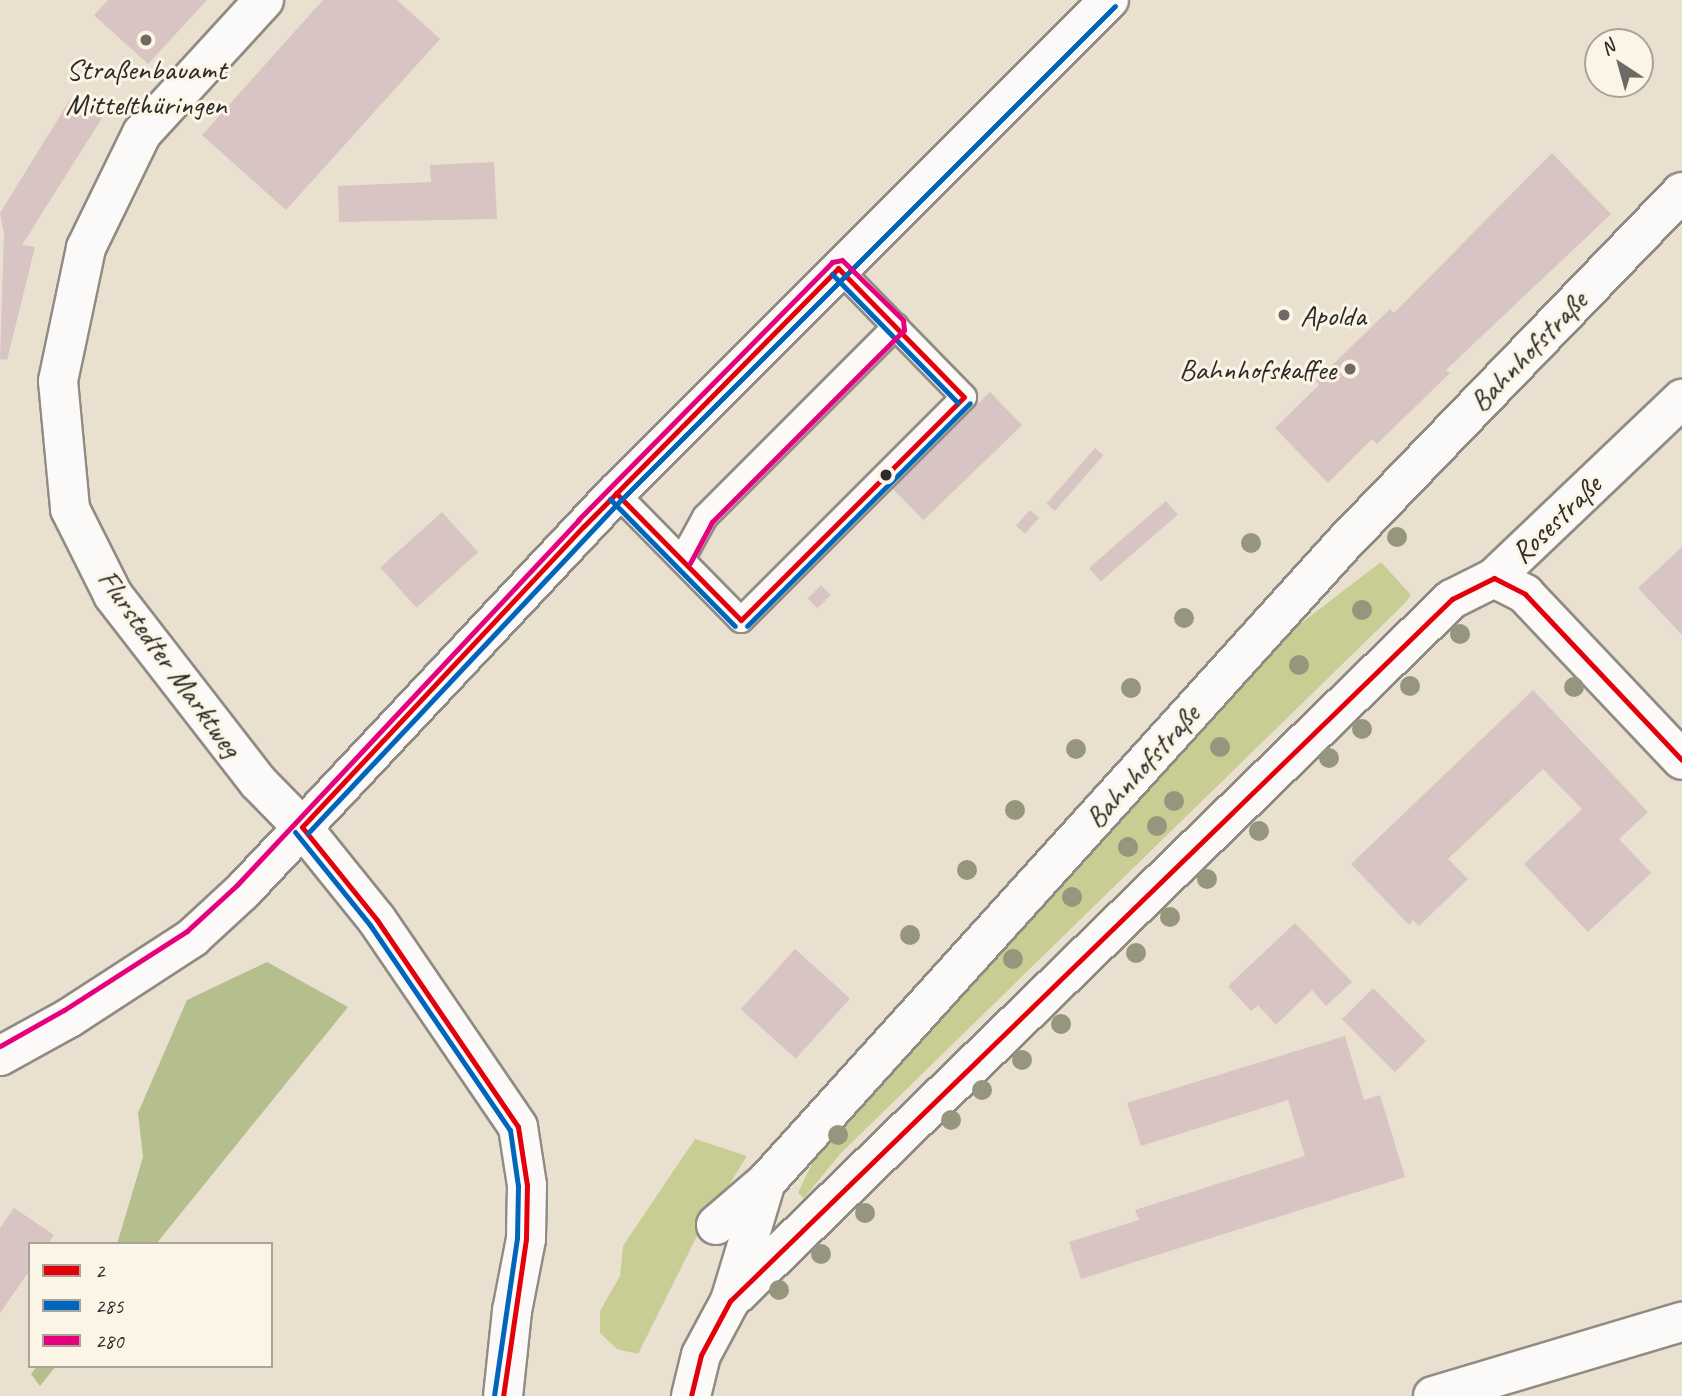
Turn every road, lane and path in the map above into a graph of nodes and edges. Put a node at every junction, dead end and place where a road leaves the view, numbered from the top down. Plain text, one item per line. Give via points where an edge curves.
1 (264, 0) edge
2 (1109, 0) edge
3 (1682, 192) edge
4 (838, 268) junction
5 (896, 326) junction
6 (1682, 399) edge
7 (616, 493) junction
8 (681, 559) junction
9 (1494, 578) junction
10 (1682, 760) edge
11 (302, 827) junction
12 (0, 1056) edge
13 (766, 1182) junction
14 (716, 1225) dead end
15 (730, 1301) junction
16 (1682, 1322) edge
17 (503, 1396) edge
18 (691, 1396) edge
19 (1433, 1396) edge

1 - 11 main road, Flurstedter Marktweg via 142,133 86,248 58,381 70,509 113,596 258,782
2 - 4 main road
3 - 13 main road, Bahnhofstraße via 1344,543
4 - 5 lane
4 - 7 main road
5 - 8 lane via 705,517
5 - 8 lane via 964,397 741,620
6 - 9 main road, Rosestraße
7 - 8 lane
7 - 11 main road
9 - 10 main road via 1525,594
9 - 15 main road, Rosestraße via 1452,599
11 - 12 main road via 192,938 69,1018
11 - 17 main road via 377,920 518,1127 527,1185 526,1239
13 - 14 main road
13 - 15 main road, Bahnhofstraße
15 - 18 main road, Bahnhofstraße via 701,1355
16 - 19 main road

